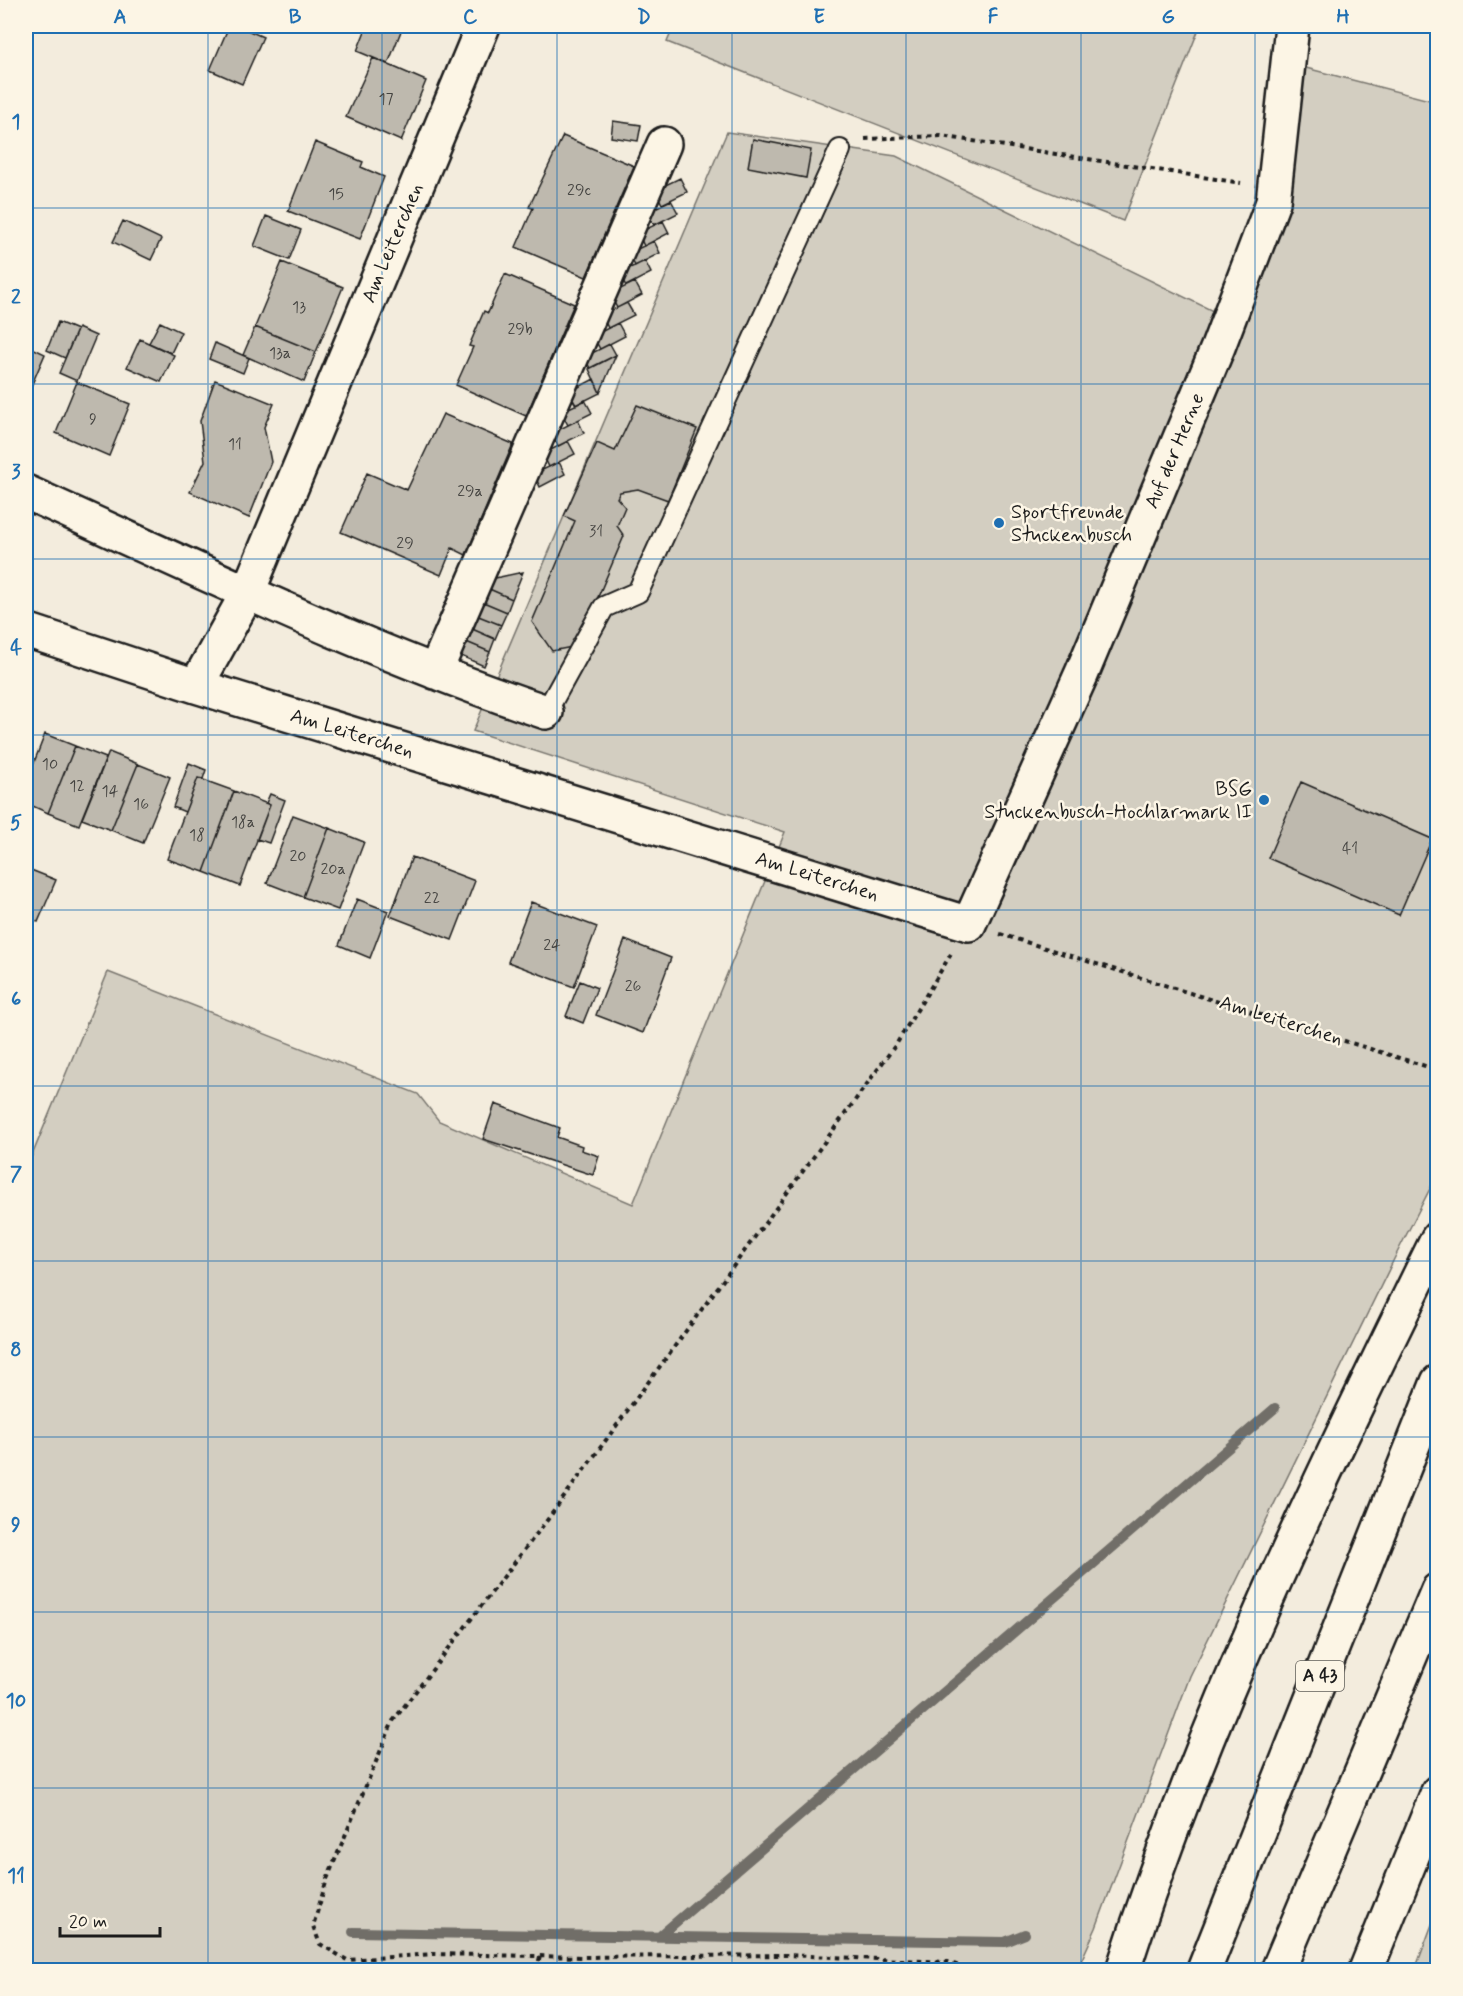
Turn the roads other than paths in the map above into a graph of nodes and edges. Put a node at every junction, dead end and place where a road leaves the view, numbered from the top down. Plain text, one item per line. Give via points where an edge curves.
1 (483, 26) edge
2 (1292, 26) edge
3 (664, 144) dead end
4 (840, 150) road end
5 (26, 492) edge
6 (247, 594) junction
7 (26, 630) edge
8 (435, 672) junction
9 (196, 686) junction
10 (546, 712) joint
11 (969, 924) joint
12 (1437, 1238) edge
13 (1437, 1382) edge
14 (1437, 1590) edge
15 (1437, 1792) edge
16 (1142, 1912) junction
17 (1109, 1971) edge
18 (1123, 1971) edge
19 (1204, 1971) edge
20 (1278, 1971) edge
21 (1366, 1971) edge

1 - 6 main road, Am Leiterchen
2 - 11 main road, Auf der Herne via 1273,202 1218,347 1082,673
3 - 8 main road
4 - 10 lane via 638,592 604,607
5 - 6 main road
6 - 8 main road
6 - 9 main road, Am Leiterchen
7 - 9 main road, Am Leiterchen
8 - 10 main road
9 - 11 main road, Am Leiterchen
12 - 16 main road via 1316,1486 1221,1701
13 - 19 main road, A 43
14 - 20 main road
15 - 21 main road
16 - 17 main road
16 - 18 main road

